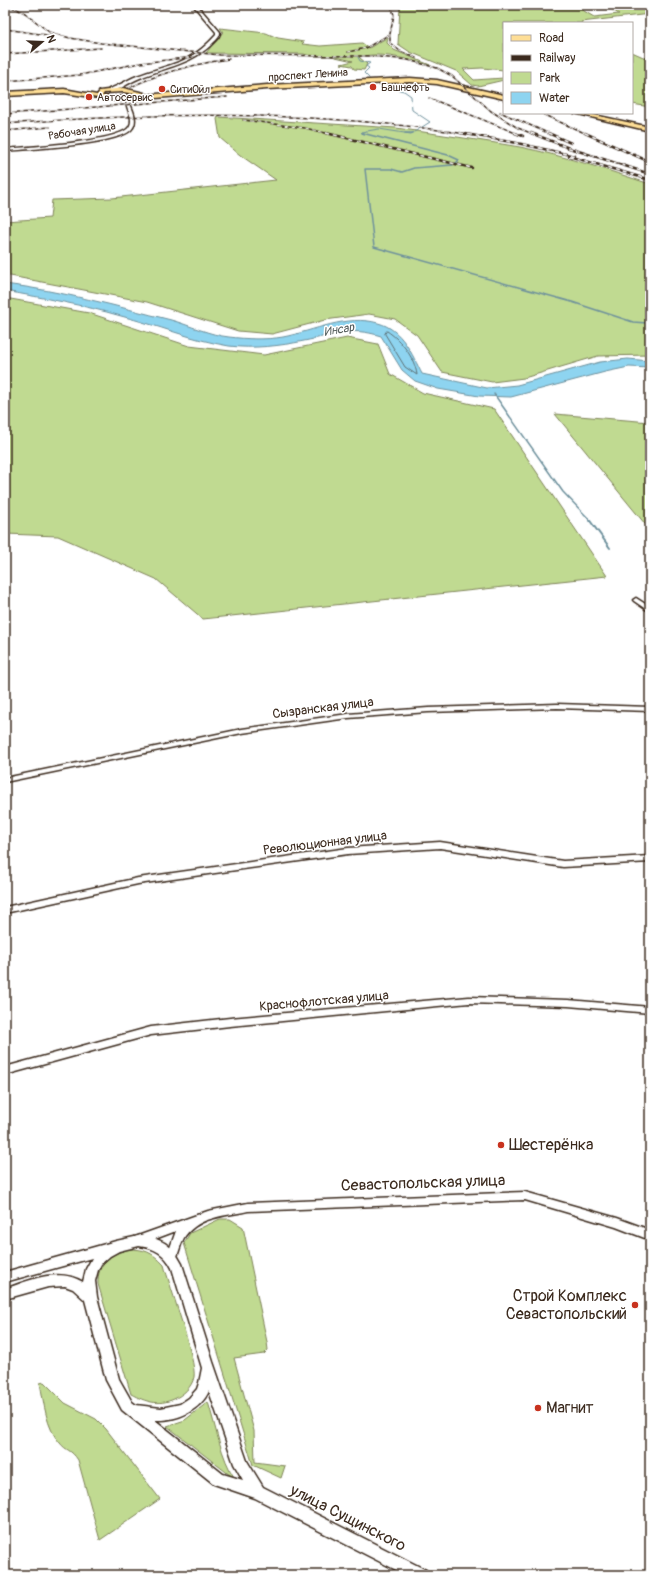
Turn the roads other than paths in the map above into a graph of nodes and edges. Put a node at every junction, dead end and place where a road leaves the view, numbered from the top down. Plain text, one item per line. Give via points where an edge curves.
1 (195, 5) edge
2 (123, 85) junction
3 (129, 90) junction
4 (108, 91) junction
5 (137, 92) junction
6 (79, 93) junction
7 (5, 94) edge
8 (99, 96) junction
9 (153, 96) junction
10 (503, 97) edge
11 (129, 99) junction
12 (582, 114) edge
13 (650, 129) edge
14 (5, 150) edge
15 (636, 600) dead end
16 (650, 610) edge
17 (650, 709) edge
18 (5, 780) edge
19 (650, 859) edge
20 (5, 910) edge
21 (650, 1010) edge
22 (5, 1071) edge
23 (194, 1220) junction
24 (650, 1235) edge
25 (139, 1241) junction
26 (116, 1246) junction
27 (172, 1256) junction
28 (5, 1277) edge
29 (5, 1294) edge
30 (91, 1297) junction
31 (206, 1362) junction
32 (128, 1406) junction
33 (258, 1492) junction
34 (421, 1575) edge

1 - 2 street via 218,32 212,43 194,58
2 - 3 street
2 - 4 street
3 - 4 main road
3 - 5 main road
4 - 6 main road
4 - 8 main road
5 - 9 main road
5 - 11 main road via 138,95
6 - 7 main road via 54,91
6 - 8 main road
8 - 11 main road, проспект Ленина via 116,100
9 - 10 main road, проспект Ленина via 392,80 428,80
9 - 11 main road, проспект Ленина
11 - 14 street, Рабочая улица via 133,118 131,128 127,132 103,139
12 - 13 main road
15 - 16 street
17 - 18 street, Сызранская улица via 556,706 428,710 348,716 242,731
19 - 20 street, Революционная улица via 563,864 440,846 348,851 138,881
21 - 22 street, Краснофлотская улица via 568,1003 469,1000 230,1022 151,1031
23 - 24 street, Севастопольская улица via 248,1208 525,1196
23 - 25 street, Севастопольская улица
23 - 27 street via 180,1234
25 - 26 street
25 - 27 street via 161,1246
26 - 28 street
26 - 30 street via 97,1260 92,1269
27 - 31 street via 178,1268
29 - 30 street via 56,1281 71,1282 82,1287
30 - 32 street via 113,1380
31 - 32 street via 208,1377 204,1390 195,1401 183,1409 155,1416
31 - 33 street via 241,1464
32 - 33 street, улица Сущинского via 219,1479
33 - 34 street, улица Сущинского

